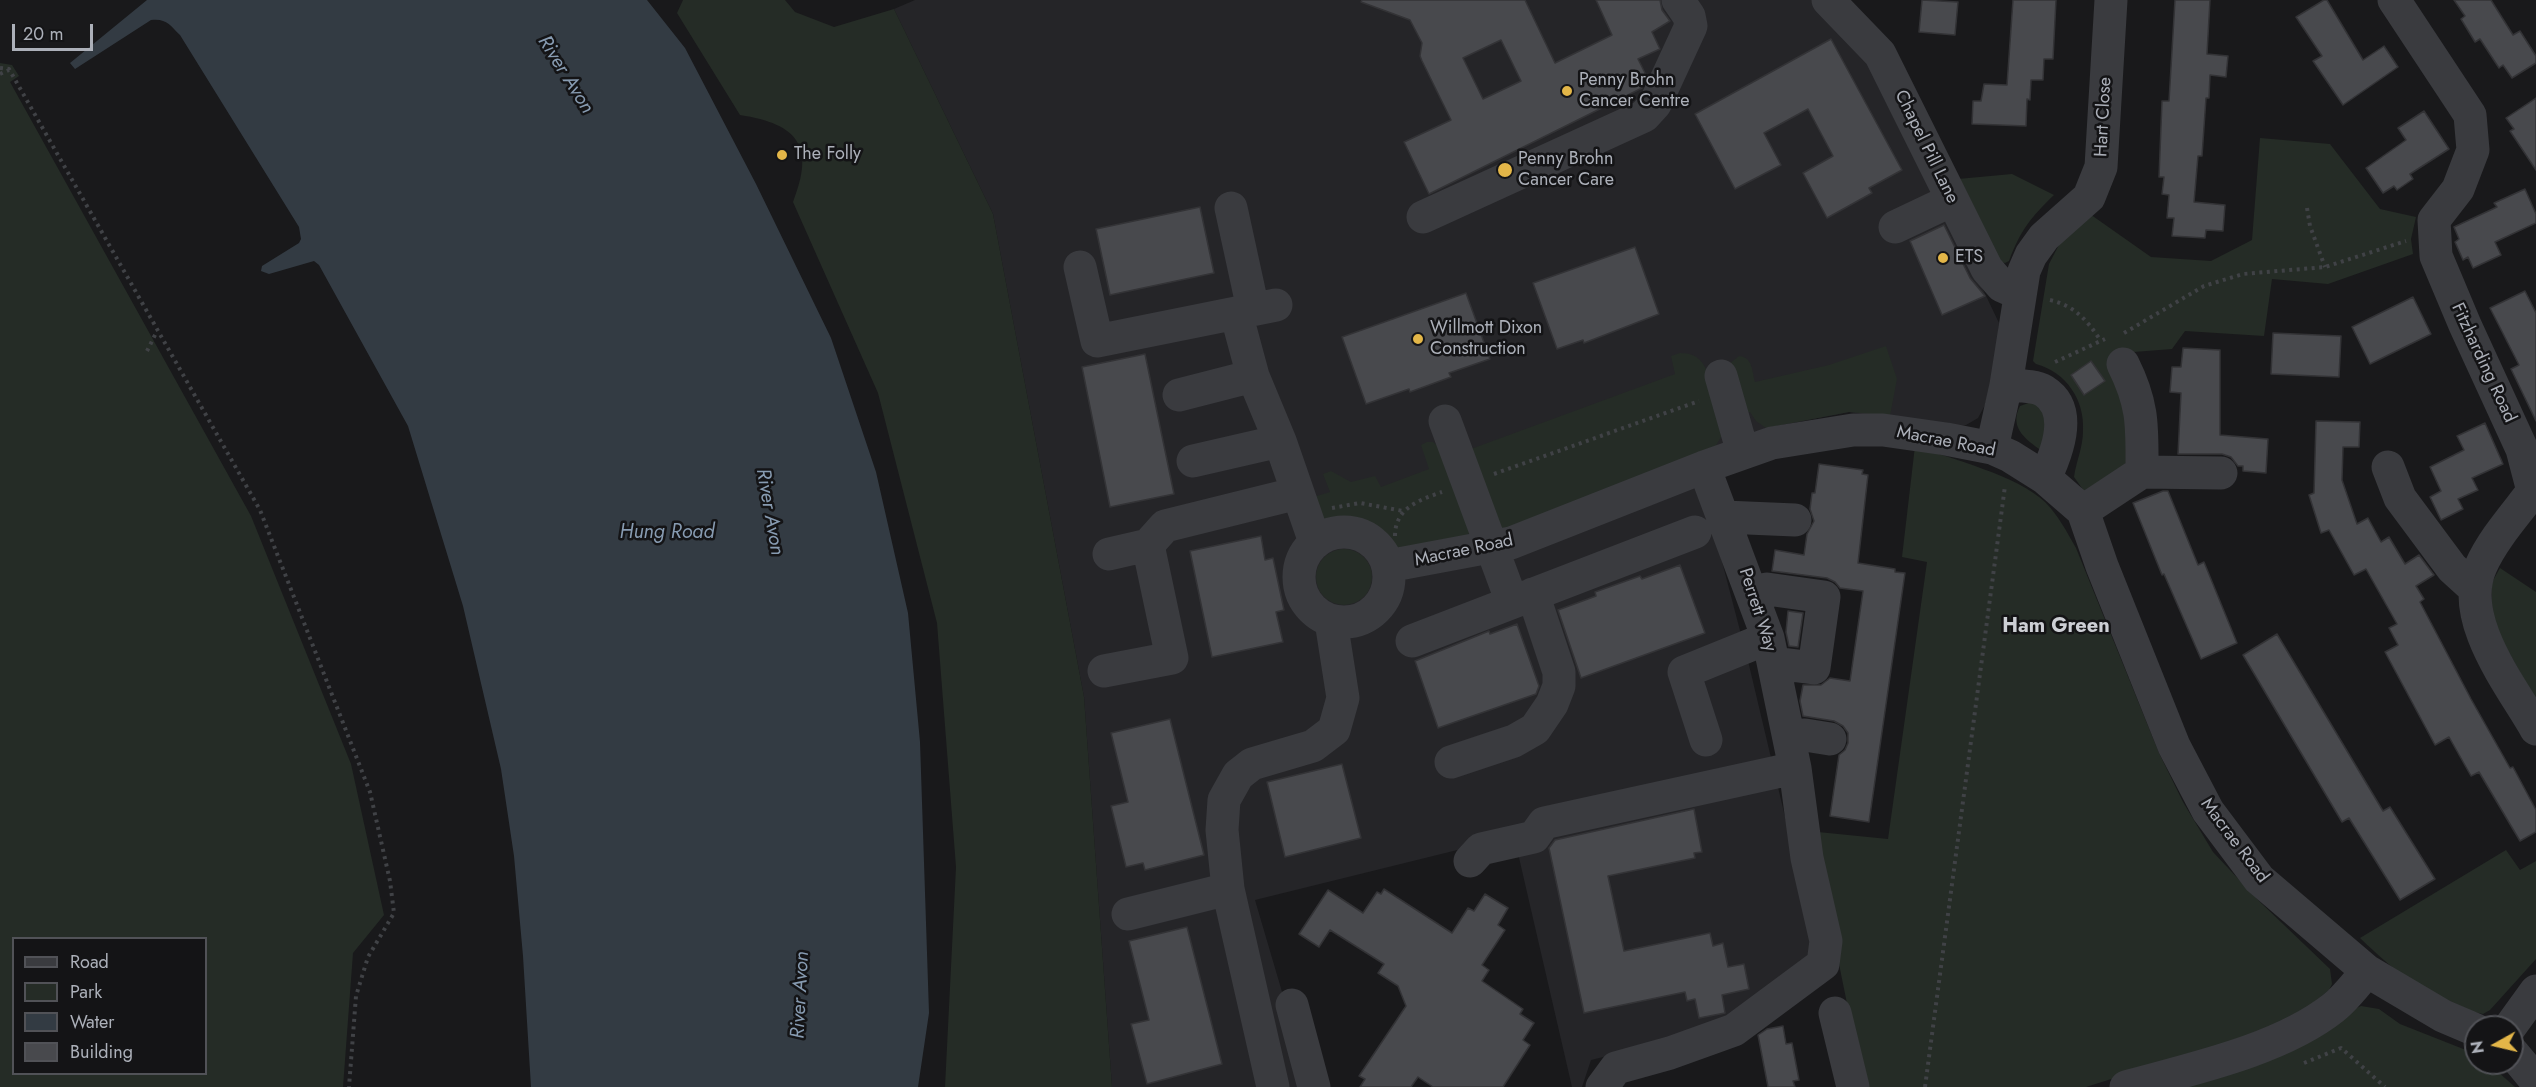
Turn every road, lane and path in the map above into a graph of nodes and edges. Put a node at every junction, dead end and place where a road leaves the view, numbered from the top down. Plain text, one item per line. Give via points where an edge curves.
1 (1678, 0) edge
2 (1828, 0) edge
3 (2111, 0) edge
4 (2394, 0) edge
5 (0, 68) edge
6 (9, 69) junction
7 (0, 74) edge
8 (1952, 200) junction
9 (1231, 208) dead end
10 (2307, 208) dead end
11 (1423, 217) dead end
12 (2434, 220) junction
13 (1894, 226) dead end
14 (1080, 267) dead end
15 (2325, 267) junction
16 (2020, 294) junction
17 (1255, 309) junction
18 (158, 330) junction
19 (2101, 341) junction
20 (2118, 345) junction
21 (147, 351) dead end
22 (1253, 376) junction
23 (1723, 384) joint
24 (2017, 386) junction
25 (1179, 395) dead end
26 (1445, 421) dead end
27 (1280, 441) junction
28 (2001, 452) junction
29 (1743, 453) junction
30 (1194, 461) dead end
31 (1704, 467) junction
32 (2388, 467) dead end
33 (2142, 472) junction
34 (2221, 473) dead end
35 (2045, 478) junction
36 (1469, 482) junction
37 (2534, 491) edge
38 (1403, 511) junction
39 (2083, 511) junction
40 (1306, 517) junction
41 (1724, 517) junction
42 (1795, 520) dead end
43 (1695, 531) dead end
44 (1148, 545) junction
45 (1492, 548) junction
46 (1109, 554) dead end
47 (1395, 565) junction
48 (2474, 588) junction
49 (1752, 594) junction
50 (1523, 598) junction
51 (1331, 621) junction
52 (1412, 641) dead end
53 (1771, 651) junction
54 (1104, 671) dead end
55 (2536, 729) edge
56 (1830, 739) dead end
57 (1706, 740) dead end
58 (1792, 754) junction
59 (1451, 762) dead end
60 (1470, 861) dead end
61 (1228, 889) junction
62 (1128, 914) dead end
63 (2367, 971) junction
64 (2536, 991) edge
65 (1292, 1005) dead end
66 (1835, 1013) dead end
67 (2519, 1015) edge
68 (2464, 1025) edge
69 (2298, 1066) dead end
70 (2524, 1066) edge
71 (2536, 1081) edge
72 (350, 1087) edge
73 (1273, 1087) edge
74 (1314, 1087) edge
75 (1602, 1087) edge
76 (1853, 1087) edge
77 (1925, 1087) edge
78 (2126, 1087) edge
79 (2385, 1087) edge

1 - 11 street via 1691,27 1655,104 1644,116
2 - 8 street, Chapel Pill Lane via 1880,54
3 - 16 street, Hart Close via 2101,167 2089,197 2044,237 2031,255
4 - 12 street via 2470,115 2473,150 2458,189
5 - 6 path
6 - 7 path
6 - 18 path
8 - 13 street
8 - 16 street, Chapel Pill Lane via 1988,269 2002,286
9 - 17 street
10 - 15 path
12 - 15 path via 2411,239
12 - 37 street, Fitzharding Road via 2436,256 2522,449
14 - 17 street via 1096,341
15 - 20 path via 2243,274 2204,286 2130,331
16 - 19 path via 2067,304 2087,320
16 - 24 street, Hart Close
17 - 22 street
18 - 21 path
18 - 72 path via 260,510 370,792 394,913 368,957 356,996
19 - 20 path
19 - 24 path
20 - 33 street via 2142,413
22 - 25 street
22 - 27 street
23 - 29 street
23 - 36 path
24 - 28 street, Hart Close
24 - 35 street via 2042,389 2052,398 2059,414 2059,443
26 - 36 street
27 - 30 street
27 - 40 street
28 - 29 street, Macrae Road via 1946,439 1853,430 1772,443
28 - 35 street, Macrae Road
28 - 77 path
29 - 31 street, Macrae Road
31 - 41 street, Perrett Way
31 - 45 street, Macrae Road
32 - 48 street via 2400,498 2452,568
33 - 34 street
33 - 39 street
35 - 39 street, Macrae Road
36 - 38 path
36 - 45 street
37 - 48 street, Fitzharding Road via 2481,566
38 - 40 path via 1360,503
38 - 47 path via 1395,532
39 - 63 street, Macrae Road via 2174,746 2208,811 2259,879
40 - 44 street via 1165,526
40 - 47 street via 1328,534 1358,534 1371,541
40 - 51 street via 1299,586 1316,614
41 - 42 street
41 - 49 street, Perrett Way
43 - 50 street
44 - 46 street
44 - 54 street via 1172,658
45 - 47 street, Macrae Road
45 - 50 street
47 - 51 street via 1385,597 1376,610 1347,623
48 - 55 street, Fitzharding Road via 2476,617 2487,644
49 - 53 street, Perrett Way
49 - 53 street via 1767,589 1824,597 1814,668
50 - 52 street
50 - 59 street via 1559,672 1552,704 1535,729 1514,741
51 - 61 street via 1344,698 1334,730 1313,746 1252,764 1238,775 1224,800 1222,830
53 - 57 street via 1684,672
53 - 58 street, Perrett Way
56 - 58 street via 1805,735
58 - 60 street via 1544,823 1534,837 1481,849
58 - 75 street, Perrett Way via 1807,858 1826,941 1822,964 1734,1030 1616,1068
61 - 62 street
61 - 73 street
63 - 68 street, Macrae Road
63 - 78 street via 2334,1008 2302,1028 2234,1057
64 - 67 street
65 - 74 street
66 - 76 street
69 - 79 path via 2341,1048
70 - 71 street

